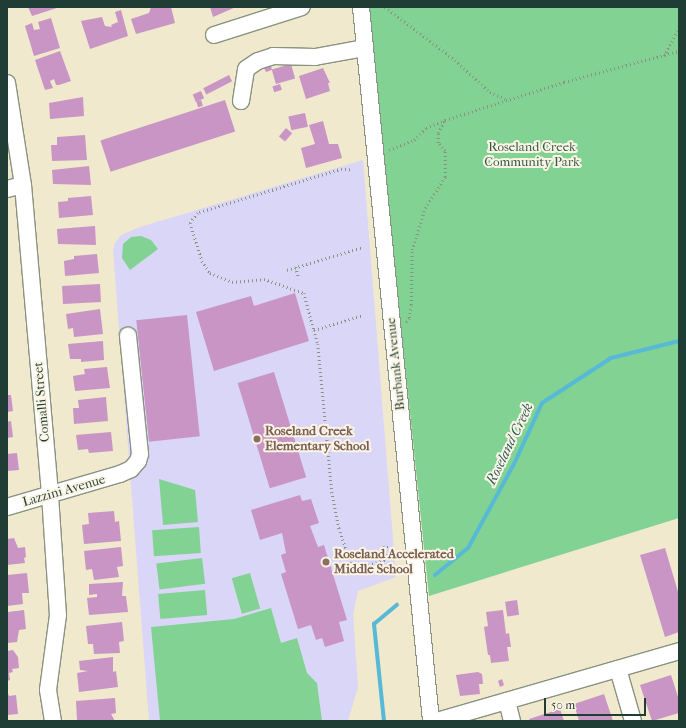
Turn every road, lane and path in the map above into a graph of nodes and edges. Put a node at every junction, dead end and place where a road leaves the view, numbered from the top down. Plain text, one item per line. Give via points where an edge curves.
1 (302, 7) edge
2 (361, 7) edge
3 (385, 7) edge
4 (679, 28) edge
5 (214, 35) dead end
6 (365, 48) junction
7 (679, 51) edge
8 (664, 56) junction
9 (7, 83) edge
10 (508, 100) junction
11 (241, 101) dead end
12 (445, 120) junction
13 (383, 152) dead end
14 (350, 170) dead end
15 (23, 185) junction
16 (7, 189) edge
17 (363, 247) dead end
18 (296, 267) junction
19 (287, 270) dead end
20 (299, 279) dead end
21 (363, 315) dead end
22 (392, 326) junction
23 (314, 330) junction
24 (128, 336) dead end
25 (50, 495) junction
26 (7, 507) edge
27 (389, 547) dead end
28 (679, 651) edge
29 (618, 669) junction
30 (507, 701) junction
31 (53, 721) edge
32 (431, 721) edge
33 (437, 721) edge
34 (512, 721) edge
35 (633, 721) edge

1 - 5 street
2 - 6 street, Burbank Avenue
3 - 10 path via 455,60 490,92
4 - 8 path
6 - 11 street via 315,57 273,56 258,61 246,69
6 - 22 street, Burbank Avenue
7 - 8 path
8 - 10 path
9 - 15 street, Comalli Street
10 - 12 path
12 - 13 path via 426,128 414,140
12 - 22 path via 438,133 438,143 445,151 445,177 426,208 412,250 409,318 404,323
14 - 23 path via 342,169 198,213 191,220 202,261 210,273 232,282 264,278 304,293
15 - 16 street
15 - 25 street, Comalli Street
17 - 18 path
18 - 19 path
18 - 20 path
21 - 23 path
22 - 32 street, Burbank Avenue
23 - 27 path via 318,344 332,492 341,533 354,570 387,560 383,548
24 - 25 street, Lazzini Avenue via 140,454 131,469
25 - 26 street, Lazzini Avenue
25 - 31 street, Comalli Street via 58,615 48,690
28 - 29 street
29 - 30 street
29 - 35 street
30 - 33 street
30 - 34 street

